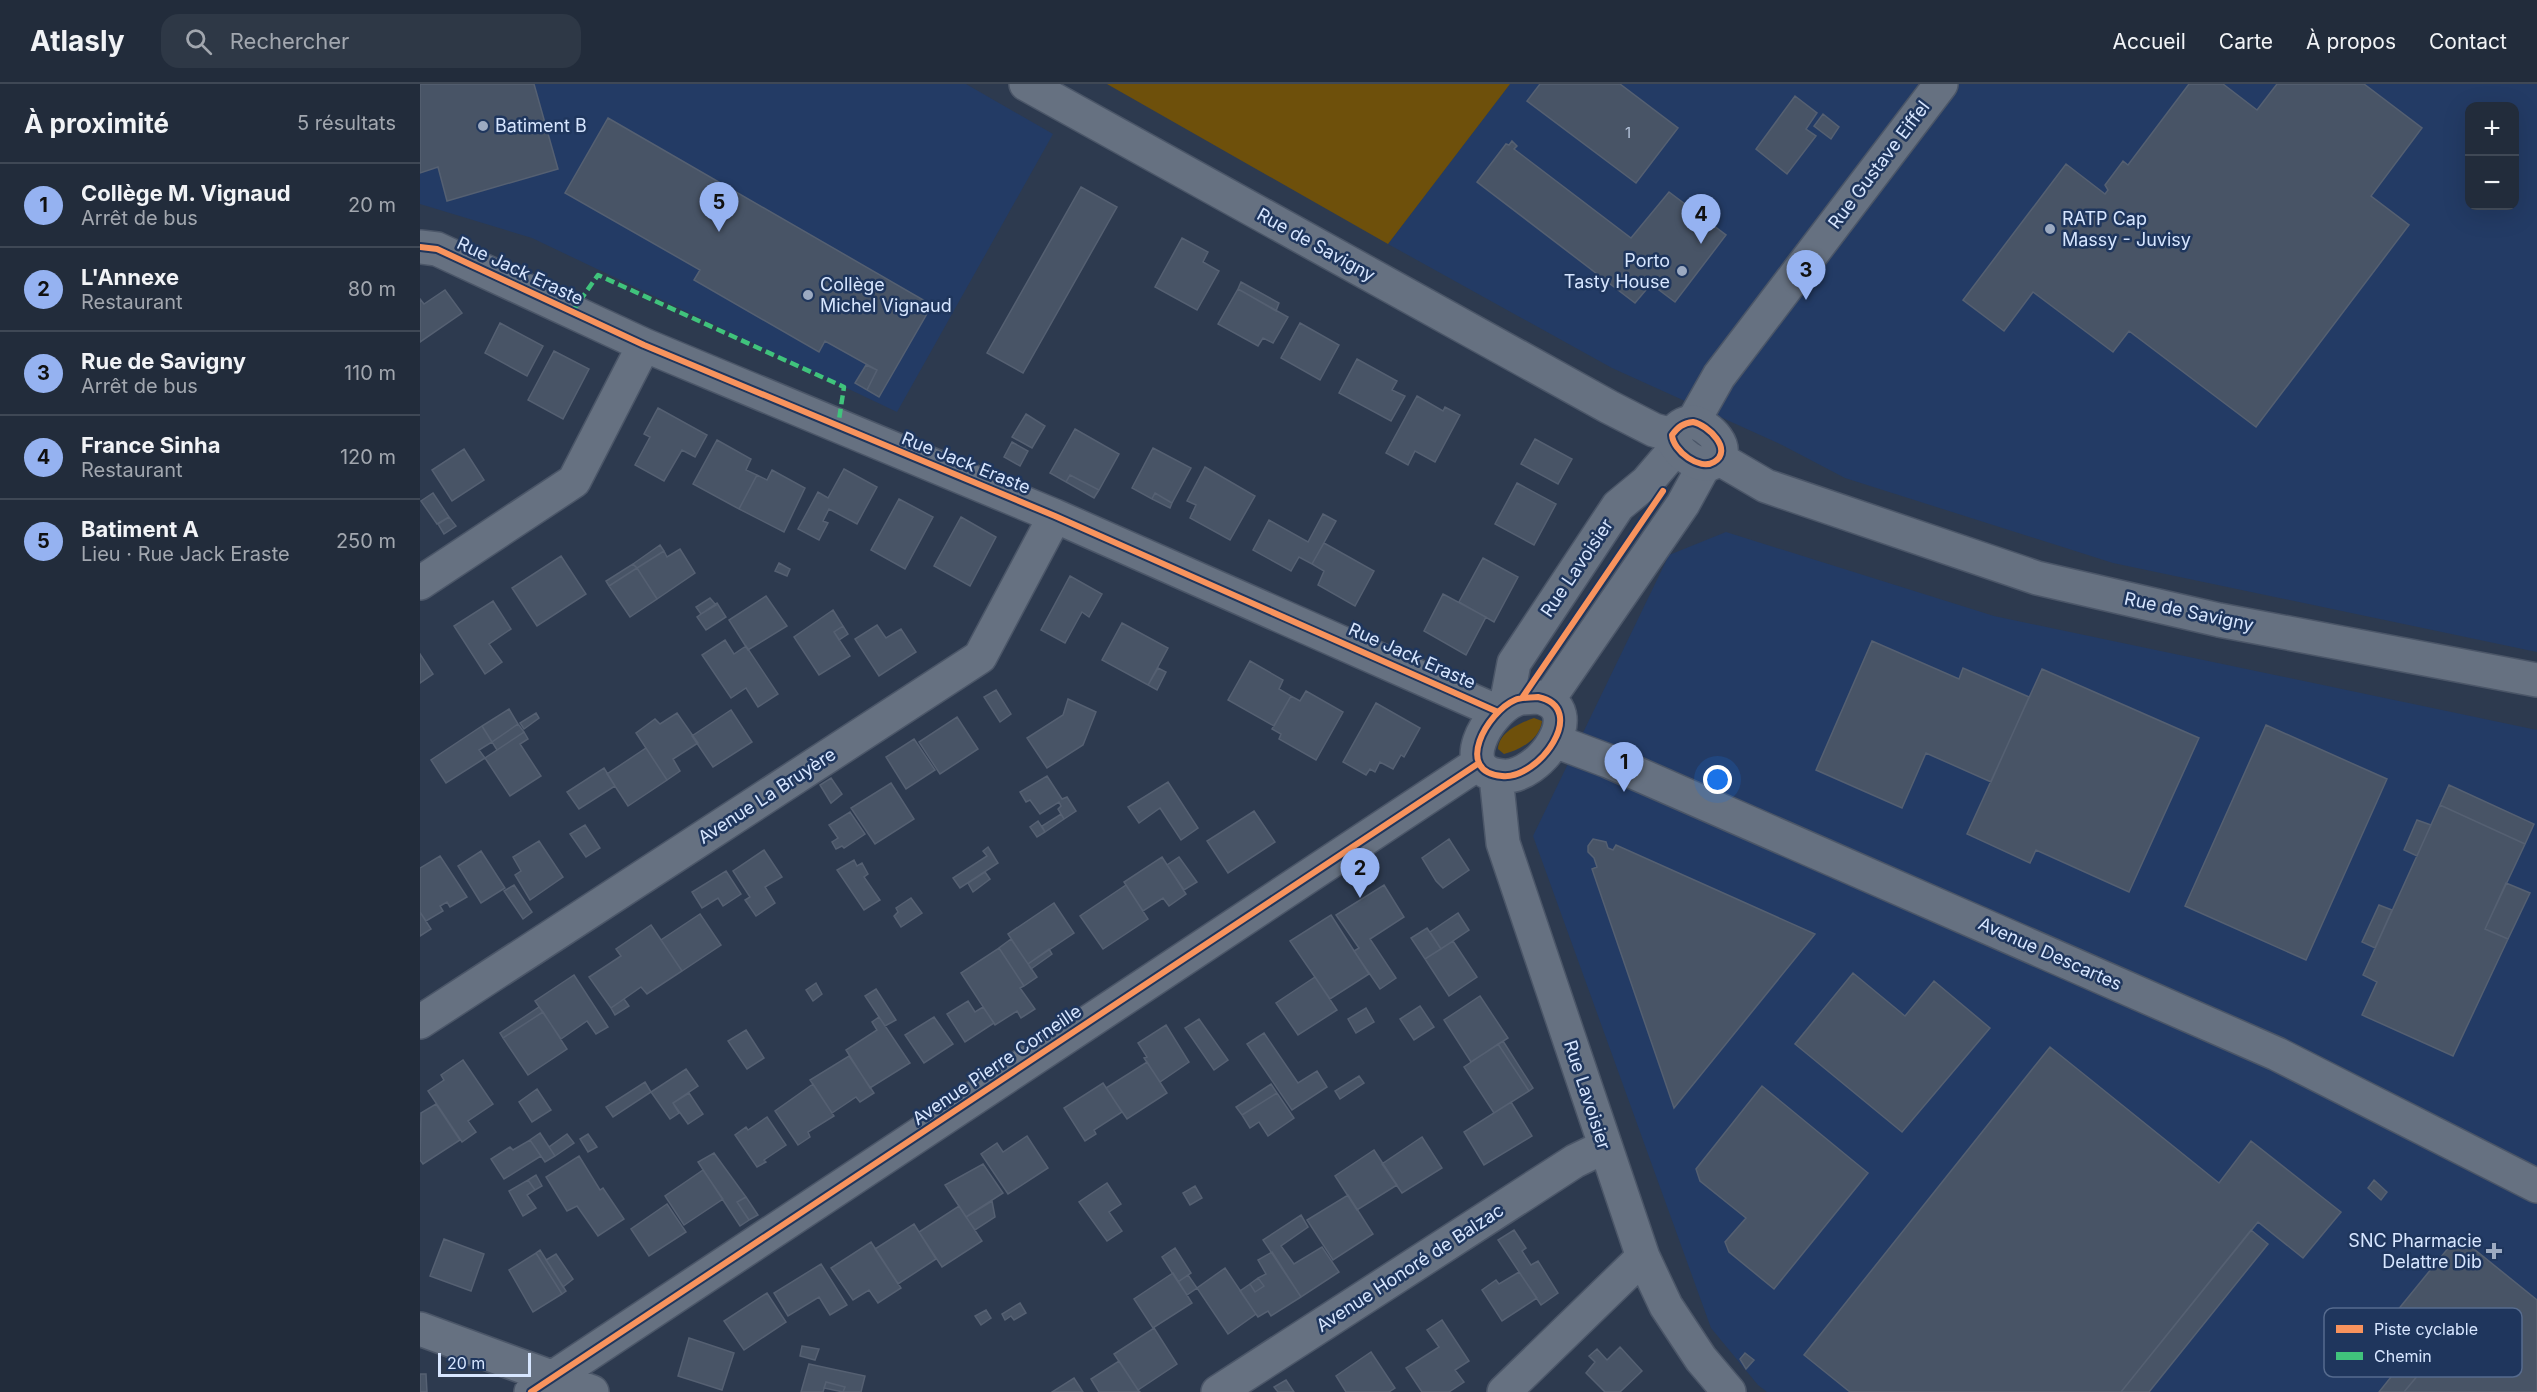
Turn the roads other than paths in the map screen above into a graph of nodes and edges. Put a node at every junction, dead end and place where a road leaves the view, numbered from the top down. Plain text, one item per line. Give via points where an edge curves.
1 (1026, 84) edge
2 (1941, 84) edge
3 (420, 247) edge
4 (644, 345) junction
5 (1680, 435) junction
6 (1711, 461) junction
7 (1056, 516) junction
8 (420, 583) edge
9 (2537, 680) edge
10 (1548, 700) junction
11 (1502, 709) junction
12 (1555, 741) junction
13 (1488, 770) junction
14 (420, 1022) edge
15 (1604, 1147) junction
16 (2537, 1186) edge
17 (1643, 1257) junction
18 (420, 1329) edge
19 (542, 1385) edge
20 (592, 1392) edge
21 (1218, 1392) edge
22 (1504, 1392) edge
23 (1729, 1392) edge

1 - 5 street, Rue de Savigny via 1609,407 1654,430
2 - 5 street, Rue Gustave Eiffel via 1719,376
3 - 4 street, Rue Jack Eraste via 437,249
4 - 7 street, Rue Jack Eraste
4 - 8 street via 574,481
5 - 6 street, Rue de Savigny via 1704,424 1718,438 1720,449
5 - 11 street, Rue Lavoisier via 1647,482 1618,506 1514,663
6 - 9 street, Rue de Savigny via 1766,486 2037,578 2219,620
6 - 10 street
7 - 11 street, Rue Jack Eraste
7 - 14 street, Avenue La Bruyère via 980,657
10 - 11 street via 1522,698
10 - 12 street via 1560,712
11 - 13 street via 1479,738 1477,758
12 - 13 street via 1528,770 1508,777
12 - 16 street, Avenue Descartes via 2277,1054
13 - 15 street, Rue Lavoisier via 1503,843
13 - 19 street, Avenue Pierre Corneille
15 - 17 street, Rue Lavoisier
15 - 21 street, Avenue Honoré de Balzac via 1575,1161
17 - 22 street
17 - 23 street, Rue Lavoisier via 1666,1306 1701,1359
18 - 19 street
19 - 20 street

